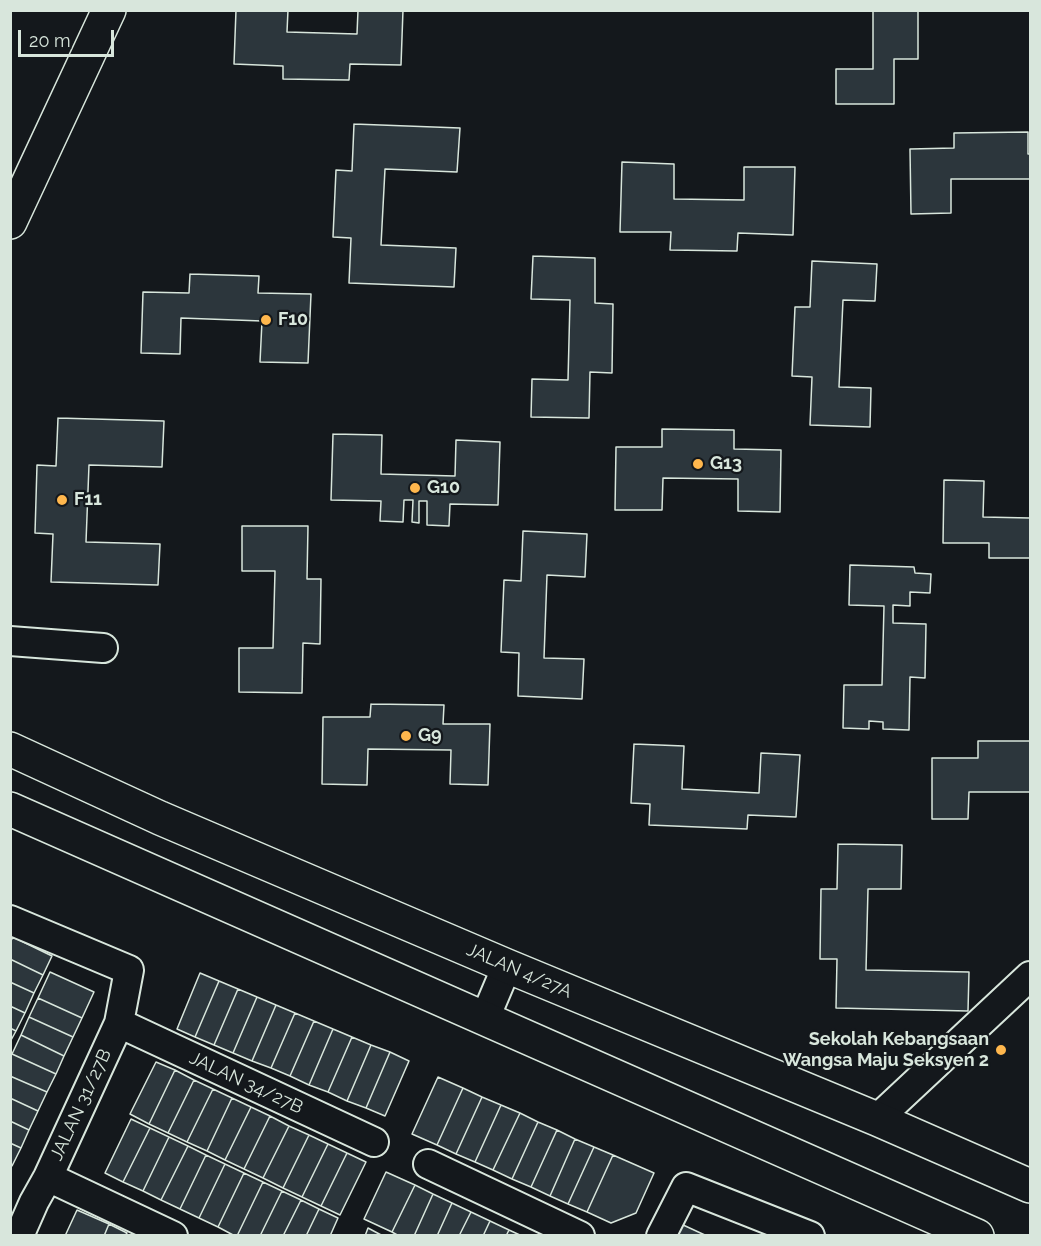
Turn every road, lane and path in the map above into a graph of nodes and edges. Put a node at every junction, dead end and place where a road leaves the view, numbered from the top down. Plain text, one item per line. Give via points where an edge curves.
1 (109, 10) edge
2 (10, 222) edge
3 (10, 640) edge
4 (103, 648) dead end
5 (10, 749) edge
6 (10, 809) edge
7 (10, 920) edge
8 (507, 966) junction
9 (1030, 976) edge
10 (485, 1018) junction
11 (119, 1023) junction
12 (877, 1119) junction
13 (374, 1142) dead end
14 (429, 1164) dead end
15 (48, 1177) junction
16 (1030, 1186) edge
17 (19, 1236) edge
18 (173, 1236) edge
19 (580, 1236) edge
20 (661, 1236) edge
21 (810, 1236) edge
22 (977, 1236) edge

1 - 2 street
3 - 4 street
5 - 8 street, JALAN 4/27A via 160,818
6 - 10 street
7 - 11 street, JALAN 31/27B via 129,969
8 - 10 street
8 - 12 street, JALAN 4/27A
9 - 12 street
10 - 22 street
11 - 13 street, JALAN 34/27B
11 - 15 street, JALAN 31/27B
12 - 16 street, JALAN 4/27A
14 - 19 street
15 - 17 street, JALAN 31/27B
15 - 18 street
20 - 21 street via 686,1186

